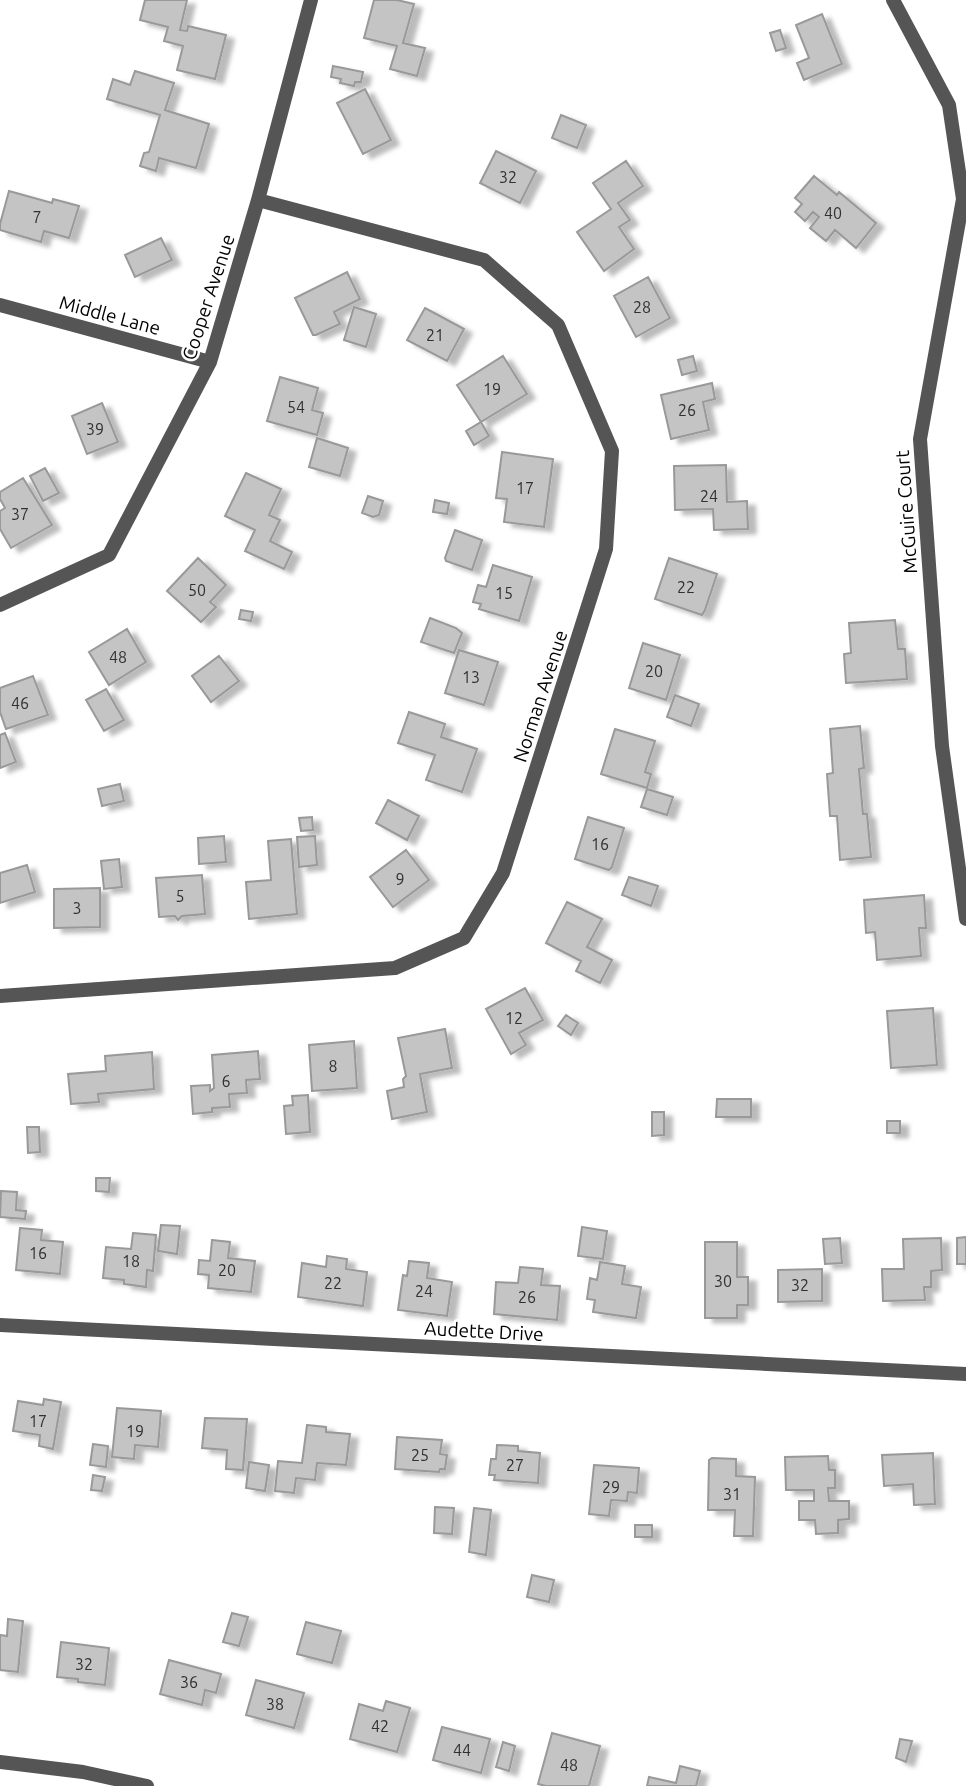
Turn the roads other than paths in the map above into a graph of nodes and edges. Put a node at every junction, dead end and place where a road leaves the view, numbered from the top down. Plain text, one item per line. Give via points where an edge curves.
1 (311, 0) edge
2 (893, 0) edge
3 (258, 200) junction
4 (0, 305) edge
5 (211, 362) junction
6 (0, 605) edge
7 (966, 919) edge
8 (0, 996) edge
9 (0, 1325) edge
10 (966, 1374) edge
11 (0, 1762) edge
12 (147, 1786) edge

1 - 3 street, Cooper Avenue
2 - 7 street, McGuire Court via 949,106 963,199 920,439 942,746
3 - 5 street, Cooper Avenue
3 - 8 street, Norman Avenue via 484,260 558,325 612,451 606,549 503,873 464,938 396,968
4 - 5 street, Middle Lane
5 - 6 street, Cooper Avenue via 109,555
9 - 10 street, Audette Drive
11 - 12 street via 83,1772

